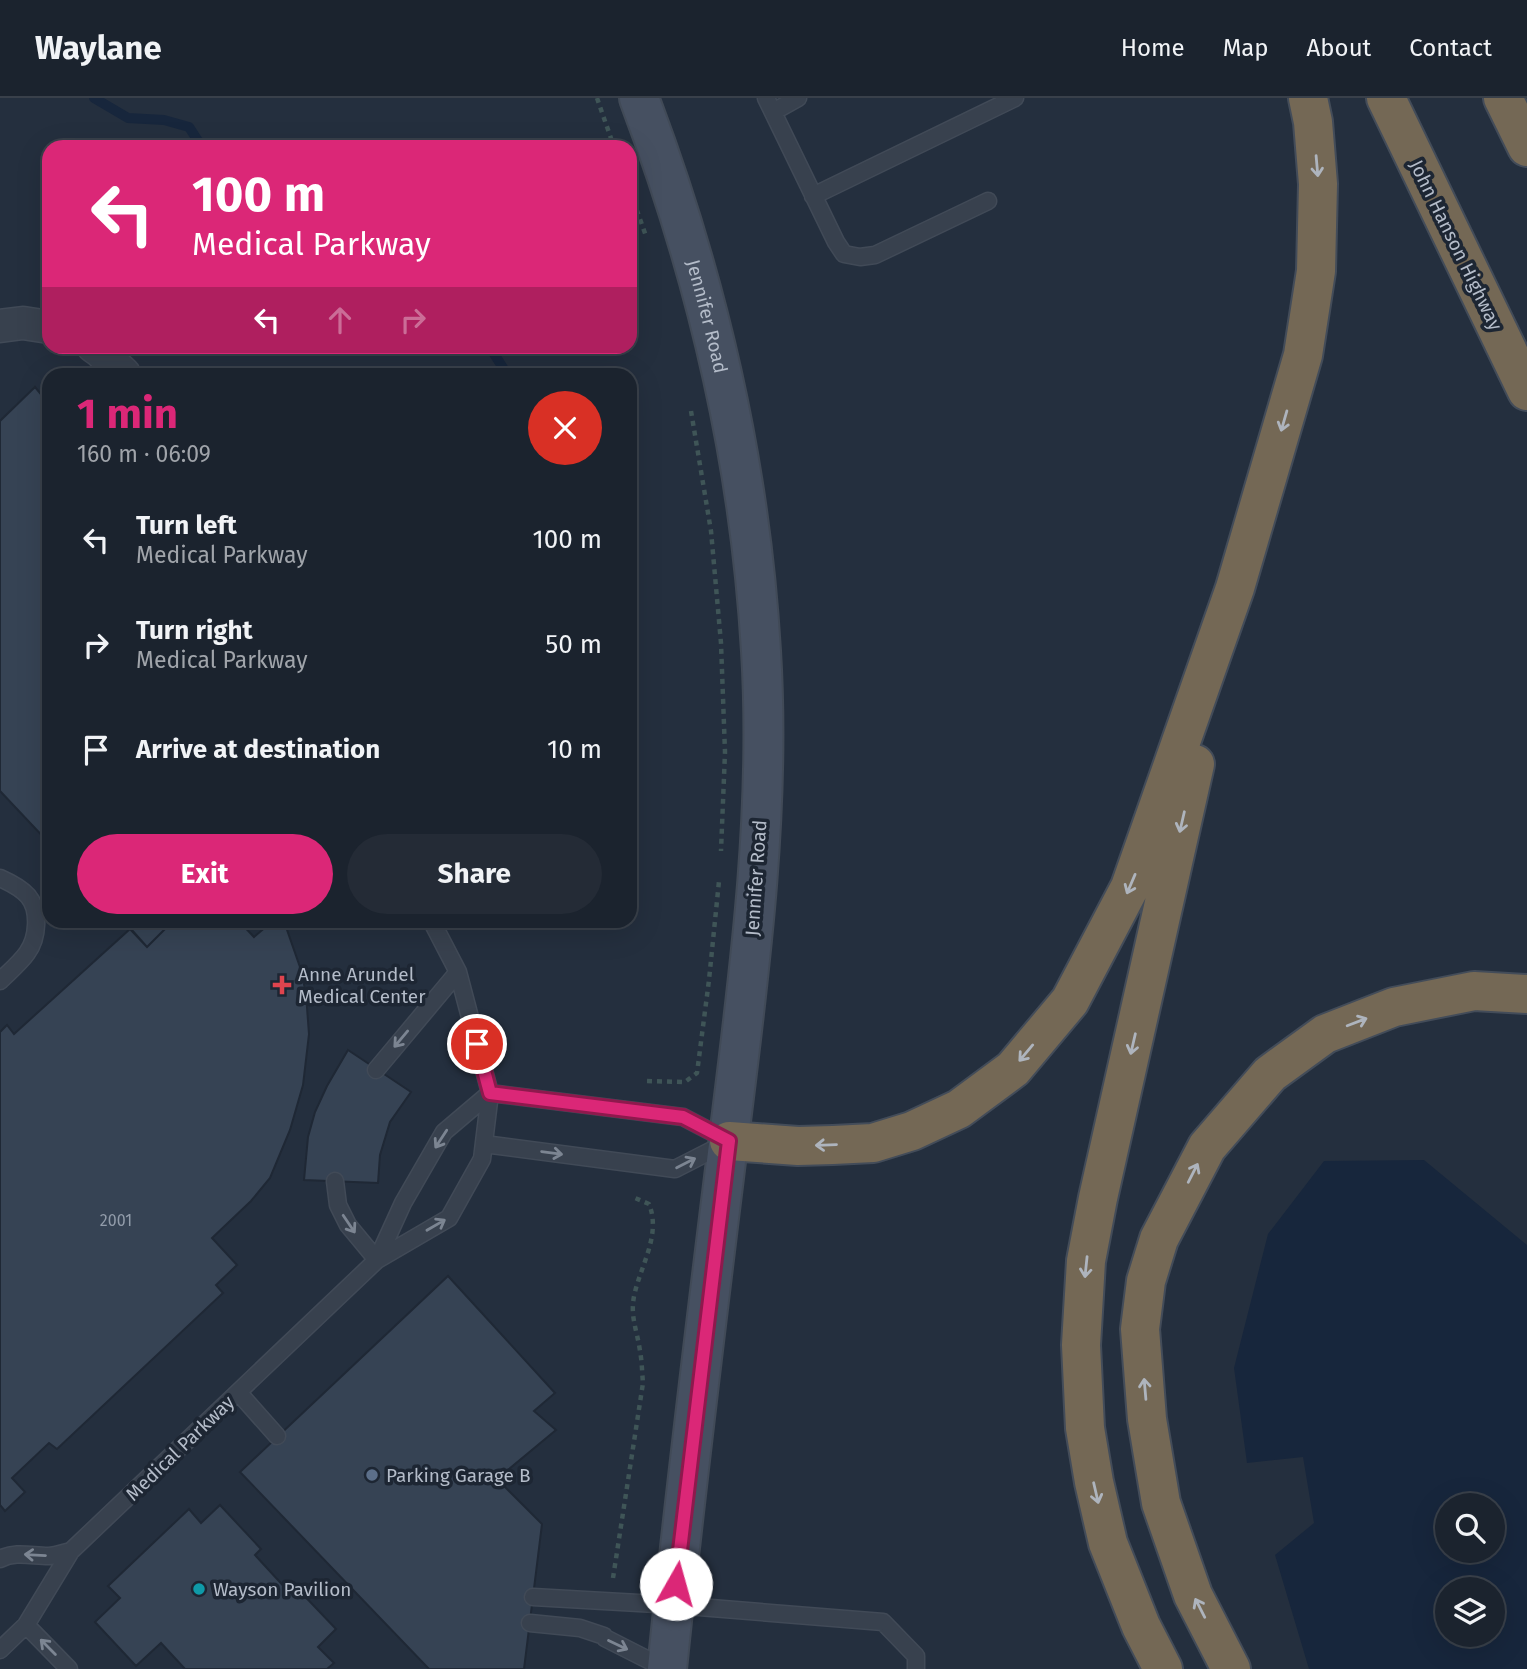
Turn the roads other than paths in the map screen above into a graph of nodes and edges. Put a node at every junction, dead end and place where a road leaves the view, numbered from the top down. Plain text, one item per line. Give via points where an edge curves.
1 (639, 98) edge
2 (798, 98) edge
3 (1015, 98) edge
4 (1308, 98) edge
5 (1386, 98) edge
6 (1503, 98) edge
7 (769, 105) edge
8 (1527, 147) edge
9 (813, 196) junction
10 (988, 201) dead end
11 (0, 326) edge
12 (42, 326) edge
13 (103, 354) edge
14 (118, 368) edge
15 (1527, 391) edge
16 (1235, 588) junction
17 (0, 878) edge
18 (435, 928) edge
19 (457, 972) junction
20 (0, 981) edge
21 (1527, 994) edge
22 (376, 1070) dead end
23 (490, 1093) junction
24 (729, 1141) junction
25 (484, 1144) junction
26 (335, 1181) dead end
27 (377, 1260) junction
28 (238, 1392) junction
29 (277, 1436) dead end
30 (71, 1551) junction
31 (0, 1559) edge
32 (533, 1597) dead end
33 (674, 1605) junction
34 (530, 1623) dead end
35 (26, 1625) junction
36 (0, 1650) edge
37 (69, 1669) edge
38 (667, 1669) edge
39 (915, 1669) edge
40 (1163, 1669) edge
41 (1231, 1669) edge

1 - 24 street, Jennifer Road via 695,268 724,383 749,526 761,651 763,786 758,867
2 - 7 lane
3 - 9 lane
4 -> 16 highway via 1318,184 1316,271 1303,355
5 - 15 highway, John Hanson Highway
6 - 8 highway
7 - 9 lane
9 - 10 lane via 844,254 860,257 875,255
11 - 12 street
13 - 14 street
16 -> 24 highway via 1130,887 1070,1000 1013,1069 959,1109 873,1143 798,1146
16 -> 40 highway via 1085,1273 1081,1345 1085,1428 1094,1482 1108,1543
17 - 20 lane via 29,896 37,919 27,953
18 - 19 lane, Medical Parkway
19 -> 22 lane
19 - 23 lane, Medical Parkway
41 -> 21 highway via 1193,1595 1161,1503 1140,1329 1146,1281 1159,1239 1207,1147 1270,1074 1325,1034 1394,1007 1474,992
23 - 24 lane via 683,1117
23 - 25 lane, Medical Parkway
23 -> 27 lane, Medical Parkway via 444,1132
25 -> 24 lane via 675,1169
24 - 33 street, Jennifer Road
27 -> 25 lane, Medical Parkway via 449,1217 482,1159
26 -> 27 lane via 338,1205 348,1224
27 - 28 lane, Medical Parkway
28 - 29 lane
28 - 30 lane, Medical Parkway
30 -> 31 lane
30 - 35 lane, Medical Parkway
32 - 33 lane
33 - 38 street, Jennifer Road
33 - 39 lane via 883,1622 916,1656
34 -> 38 lane via 604,1636
35 - 36 lane, Medical Parkway
37 -> 35 lane

